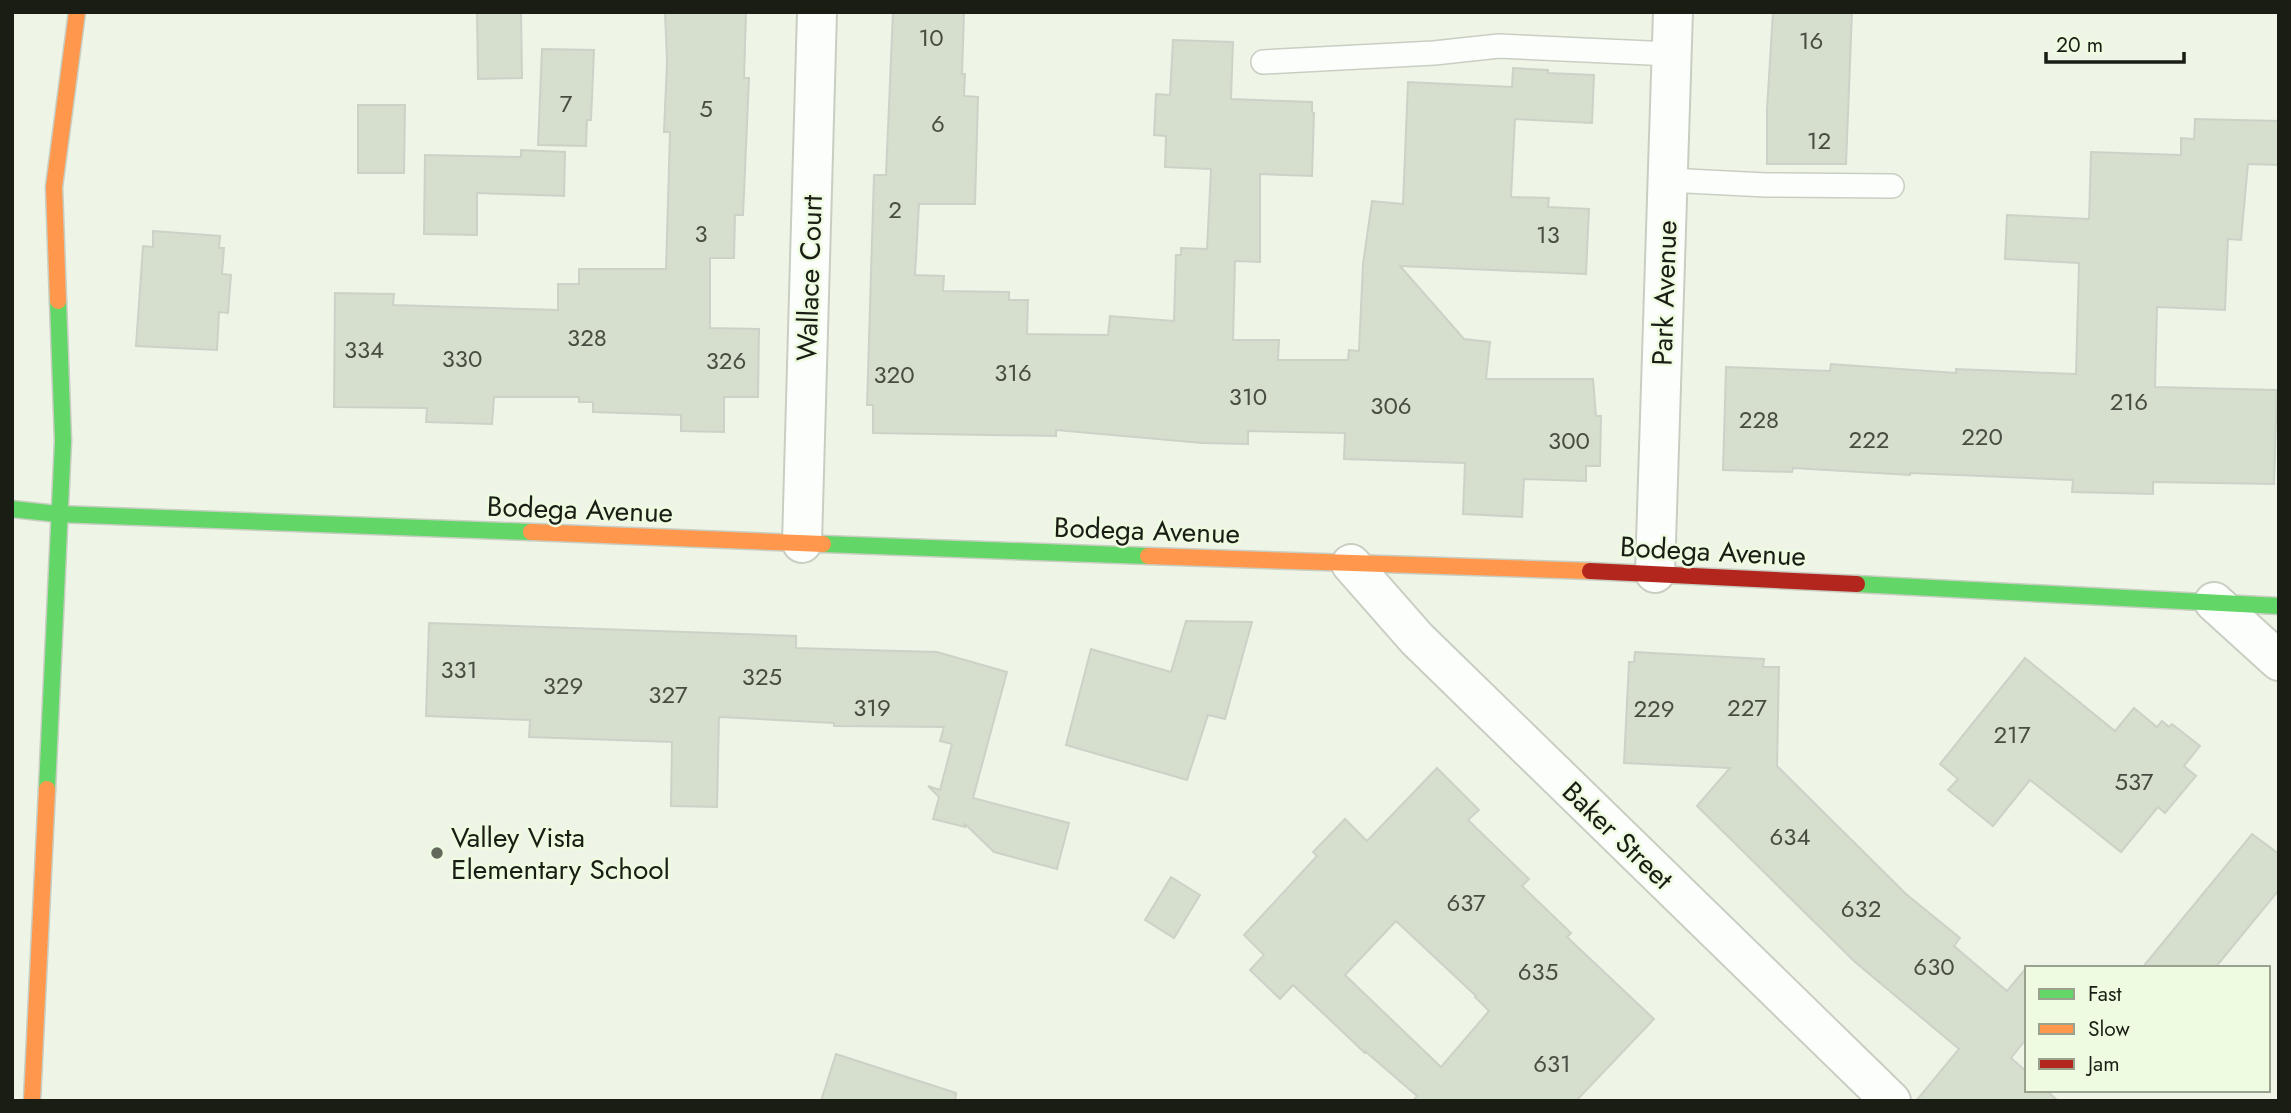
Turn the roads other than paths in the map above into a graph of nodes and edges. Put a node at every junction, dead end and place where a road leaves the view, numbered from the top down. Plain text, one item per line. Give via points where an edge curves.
1 (77, 12) edge
2 (817, 12) edge
3 (1673, 12) edge
4 (1671, 54) junction
5 (1263, 62) dead end
6 (1667, 180) junction
7 (1892, 186) dead end
8 (12, 509) edge
9 (58, 514) junction
10 (802, 544) junction
11 (1351, 564) junction
12 (1655, 573) junction
13 (2214, 602) junction
14 (2279, 606) edge
15 (2279, 660) edge
16 (32, 1101) edge
17 (1891, 1101) edge

1 - 9 main road via 54,187 63,442
2 - 10 street, Wallace Court
3 - 4 street, Park Avenue
4 - 5 lane via 1499,46
4 - 6 street, Park Avenue
6 - 7 lane
6 - 12 street, Park Avenue
8 - 9 main road, Bodega Avenue
9 - 10 main road, Bodega Avenue
9 - 16 main road
10 - 11 main road, Bodega Avenue
11 - 12 main road, Bodega Avenue
11 - 17 street, Baker Street via 1417,639
12 - 13 main road, Bodega Avenue
13 - 14 main road, Bodega Avenue
13 - 15 street

